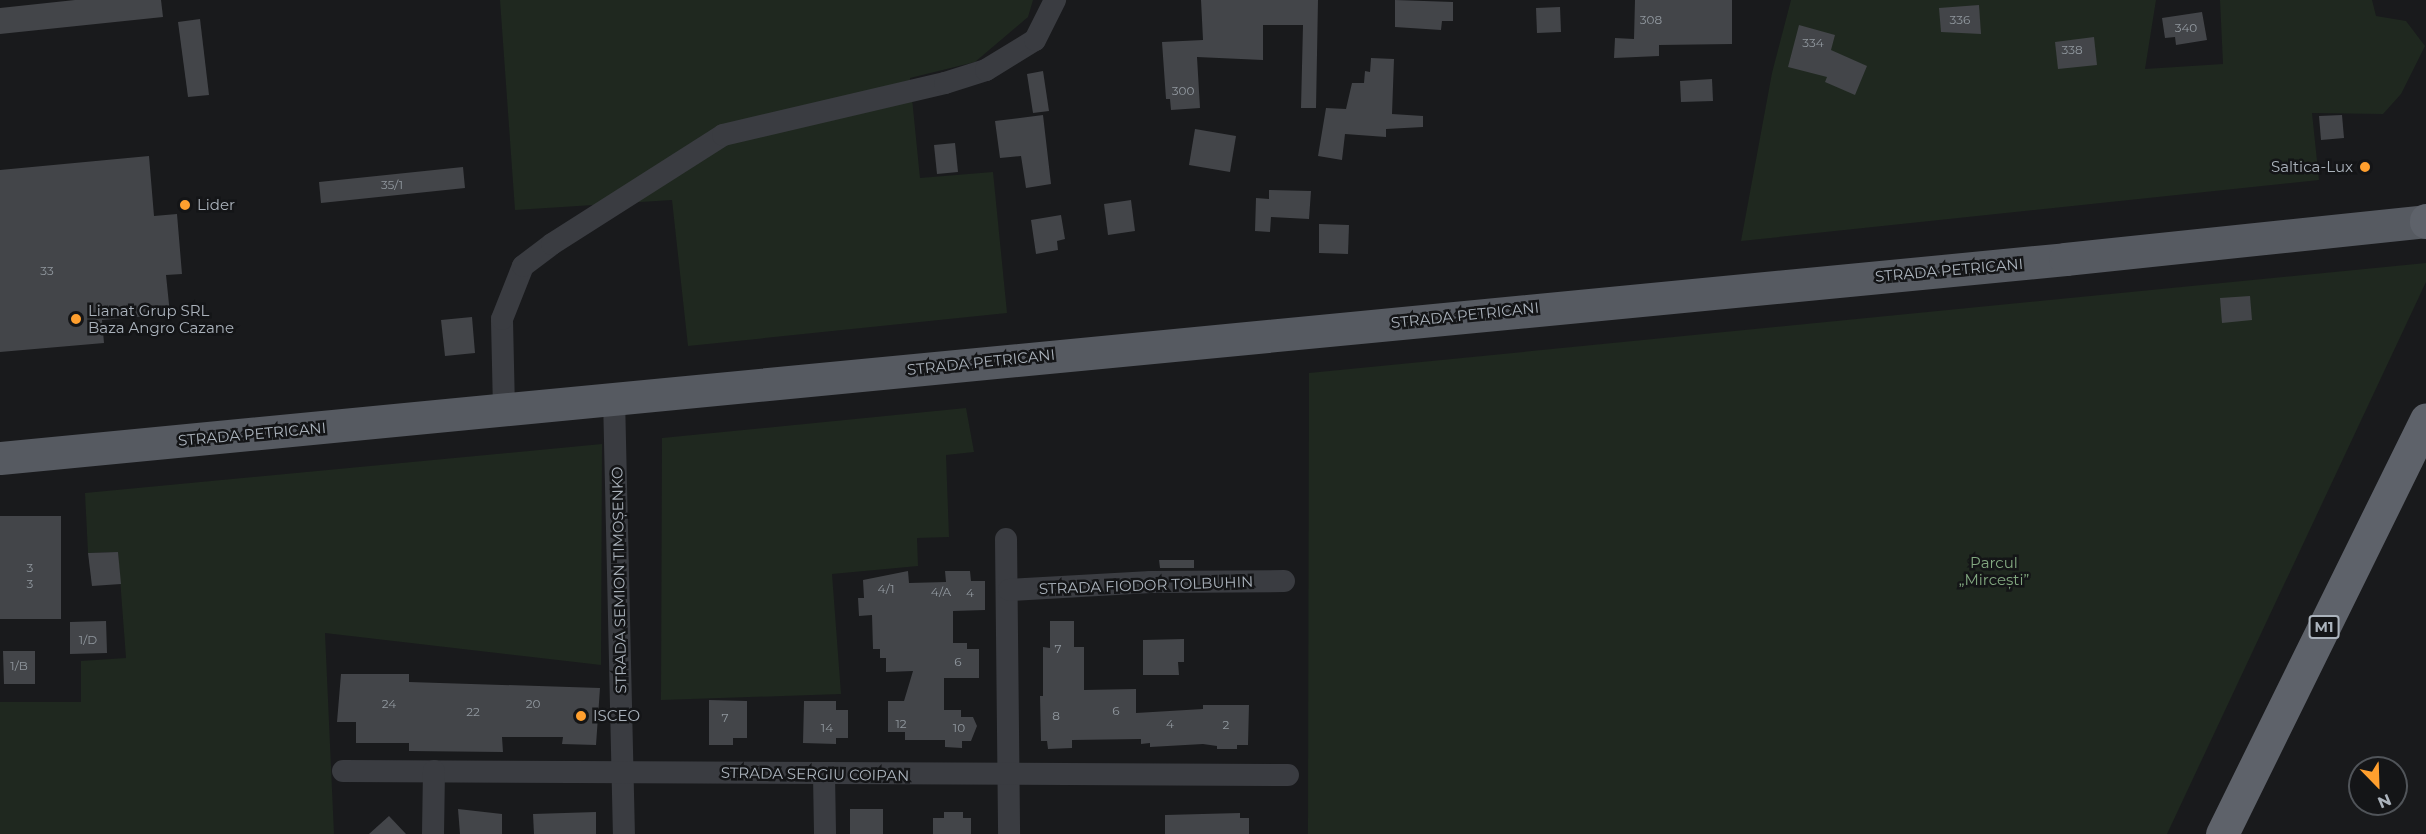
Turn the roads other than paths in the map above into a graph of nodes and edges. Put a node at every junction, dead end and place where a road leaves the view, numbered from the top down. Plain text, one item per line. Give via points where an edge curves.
1 (1055, 0) edge
2 (2426, 221) edge
3 (614, 397) junction
4 (504, 409) junction
5 (2426, 420) edge
6 (0, 458) edge
7 (1006, 539) dead end
8 (1284, 581) dead end
9 (1009, 590) junction
10 (343, 771) dead end
11 (434, 771) junction
12 (624, 772) junction
13 (825, 775) junction
14 (1288, 775) dead end
15 (1010, 776) junction
16 (433, 834) edge
17 (624, 834) edge
18 (825, 834) edge
19 (1009, 834) edge
20 (2222, 834) edge

1 - 4 street via 1035,40 986,70 723,135 552,244 523,266 502,319
2 - 3 main road, STRADA PETRICANI
3 - 4 main road, STRADA PETRICANI
3 - 12 street, STRADA SEMION TIMOȘENKO
4 - 6 main road, STRADA PETRICANI
5 - 20 highway, M1
7 - 9 street
8 - 9 street, STRADA FIODOR TOLBUHIN via 1151,582
9 - 15 street
10 - 11 street, STRADA SERGIU COIPAN
11 - 12 street, STRADA SERGIU COIPAN
11 - 16 street
12 - 13 street, STRADA SERGIU COIPAN
12 - 17 street, STRADA SEMION TIMOȘENKO
13 - 15 street, STRADA SERGIU COIPAN
13 - 18 street
14 - 15 street, STRADA SERGIU COIPAN
15 - 19 street

